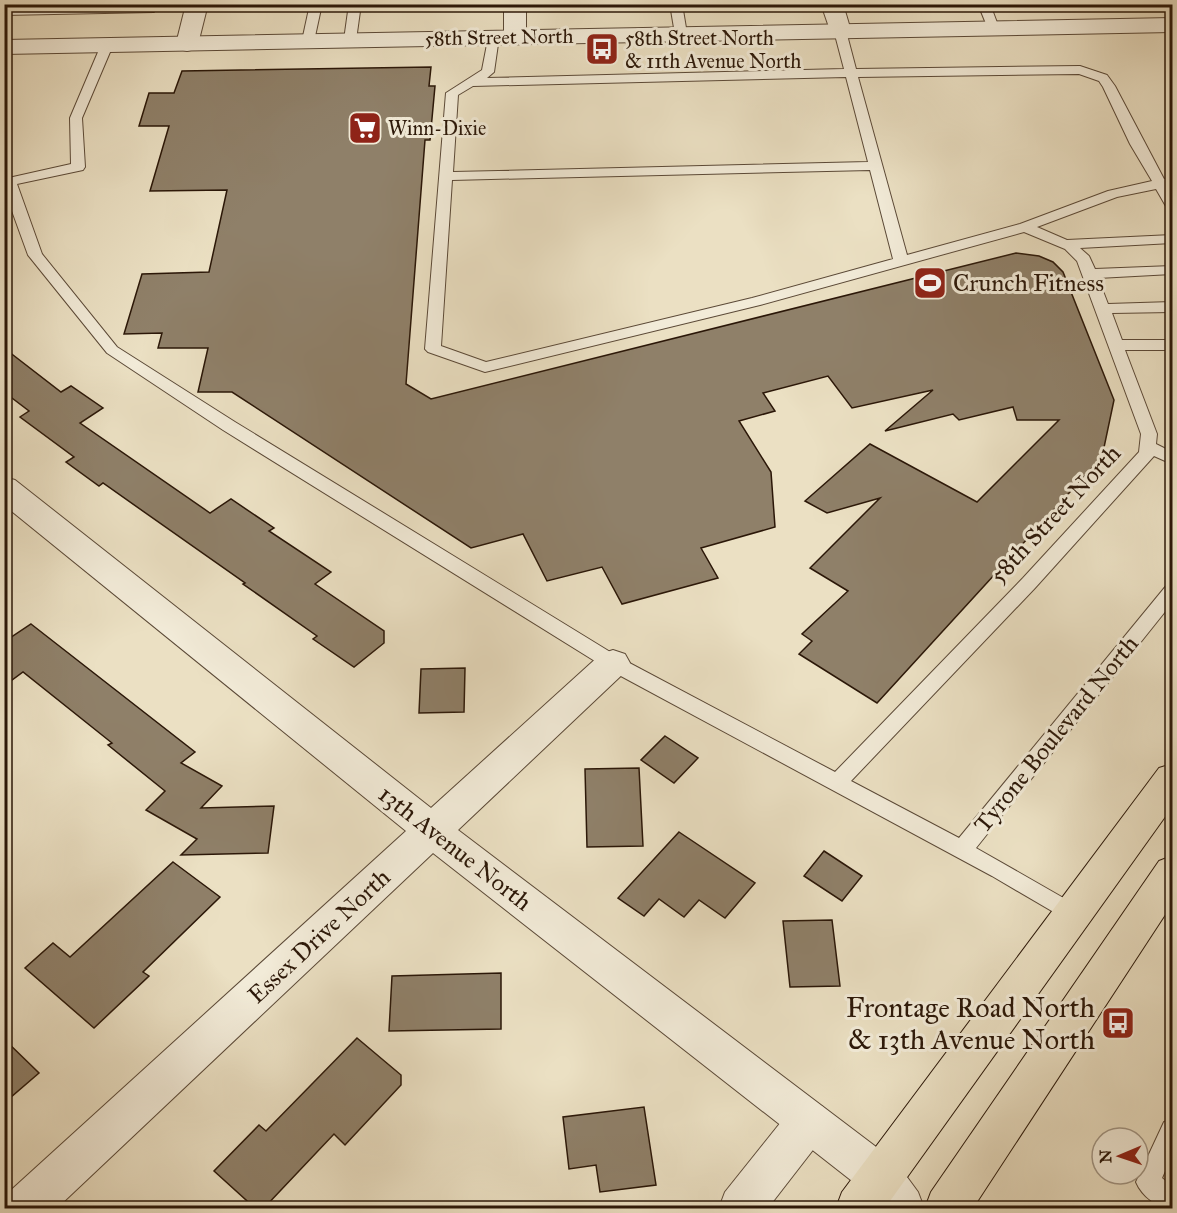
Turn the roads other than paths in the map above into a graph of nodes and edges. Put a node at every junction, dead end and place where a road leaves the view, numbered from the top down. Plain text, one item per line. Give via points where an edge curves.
1 (197, 4) edge
2 (315, 4) edge
3 (355, 4) edge
4 (515, 4) edge
5 (676, 4) edge
6 (832, 4) edge
7 (984, 4) edge
8 (1157, 4) edge
9 (150, 9) dead end
10 (4, 11) edge
11 (1171, 27) edge
12 (993, 28) junction
13 (840, 31) junction
14 (681, 34) junction
15 (504, 37) junction
16 (350, 40) junction
17 (308, 41) junction
18 (187, 44) junction
19 (107, 45) junction
20 (4, 47) edge
21 (851, 73) junction
22 (470, 82) junction
23 (876, 166) junction
24 (446, 176) junction
25 (1166, 182) edge
26 (7, 183) edge
27 (1173, 205) edge
28 (1025, 227) junction
29 (1173, 239) edge
30 (1065, 244) junction
31 (902, 261) junction
32 (1173, 270) edge
33 (1090, 274) junction
34 (1173, 307) edge
35 (1103, 309) junction
36 (1116, 345) junction
37 (1173, 345) edge
38 (1148, 447) junction
39 (1173, 458) edge
40 (4, 488) edge
41 (1173, 591) edge
42 (613, 663) junction
43 (1173, 779) edge
44 (837, 783) junction
45 (432, 831) junction
46 (962, 850) junction
47 (1173, 873) edge
48 (1074, 915) junction
49 (808, 1122) junction
50 (1173, 1130) edge
51 (880, 1198) edge
52 (1173, 1202) edge
53 (25, 1209) edge
54 (741, 1209) edge
55 (947, 1209) edge

1 - 18 street
2 - 17 lane
3 - 16 lane
4 - 15 street
5 - 14 lane
6 - 13 street
7 - 12 lane
8 - 11 street
9 - 10 lane
11 - 12 street, 58th Street North
12 - 13 street, 58th Street North
13 - 14 street, 58th Street North
13 - 21 lane
14 - 15 street, 58th Street North
15 - 16 street, 58th Street North
15 - 22 lane via 488,72
16 - 17 street, 58th Street North
17 - 18 street, 58th Street North
18 - 19 street, 58th Street North
19 - 20 street, 58th Street North
19 - 26 lane via 76,118 78,166
21 - 22 lane
21 - 23 lane
21 - 25 lane via 1080,70 1103,78
22 - 24 lane via 452,93
23 - 24 lane
23 - 31 lane
24 - 31 lane via 433,349 486,367 755,302
25 - 27 lane
25 - 28 lane via 1113,194
26 - 42 lane via 35,255 112,350
28 - 30 lane, 58th Street North
28 - 31 lane
29 - 30 lane
30 - 33 lane, 58th Street North via 1084,258
32 - 33 lane
33 - 35 lane, 58th Street North
34 - 35 lane
35 - 36 lane, 58th Street North
36 - 37 lane
36 - 38 lane, 58th Street North via 1149,434
38 - 39 lane
38 - 44 lane, 58th Street North via 1148,454 1029,584
40 - 45 street, 13th Avenue North
41 - 46 lane, Tyrone Boulevard North
42 - 44 lane
42 - 45 street, Essex Drive North
43 - 48 main road
44 - 46 lane
45 - 49 street, 13th Avenue North
45 - 53 street, Essex Drive North
46 - 48 lane
47 - 55 main road
48 - 51 main road
49 - 51 street, 13th Avenue North
49 - 54 street
50 - 52 lane via 1148,1182

